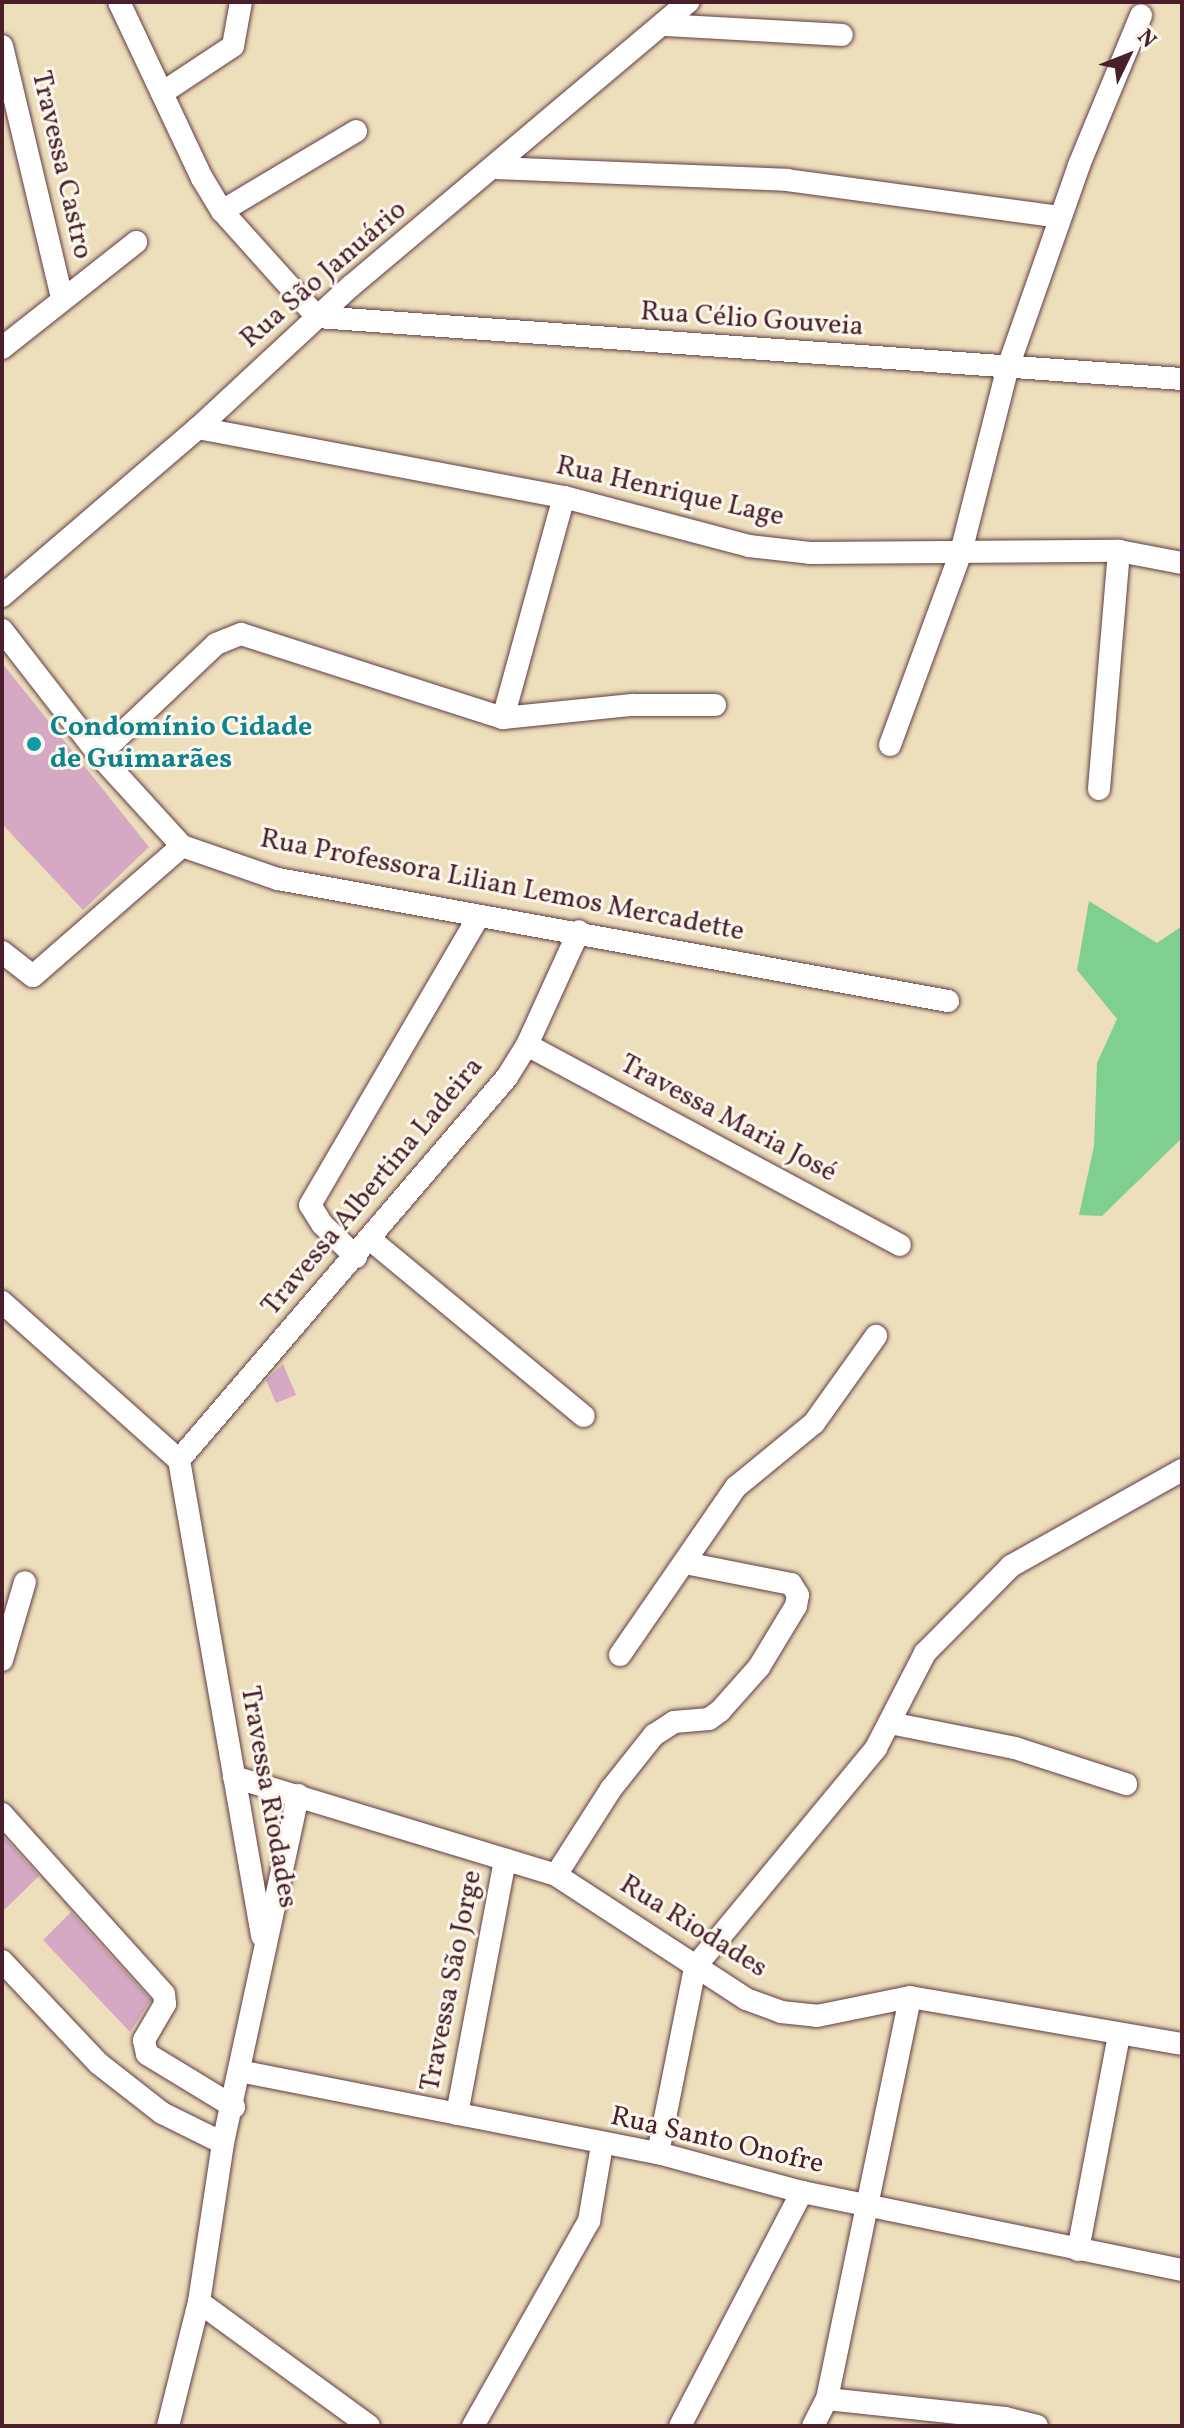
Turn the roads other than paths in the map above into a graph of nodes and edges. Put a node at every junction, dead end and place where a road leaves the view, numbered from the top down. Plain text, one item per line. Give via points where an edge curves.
1 (119, 2) edge
2 (241, 2) edge
3 (688, 2) edge
4 (1141, 15) dead end
5 (664, 25) junction
6 (842, 35) dead end
7 (2, 46) edge
8 (162, 93) junction
9 (356, 131) dead end
10 (494, 168) junction
11 (222, 211) junction
12 (1060, 217) junction
13 (136, 242) dead end
14 (62, 298) junction
15 (317, 317) junction
16 (2, 348) edge
17 (1007, 370) junction
18 (1182, 379) edge
19 (198, 428) junction
20 (564, 497) junction
21 (1119, 551) junction
22 (961, 552) junction
23 (1182, 563) edge
24 (2, 596) edge
25 (2, 630) edge
26 (715, 705) dead end
27 (503, 718) junction
28 (890, 745) dead end
29 (99, 755) junction
30 (1099, 789) dead end
31 (182, 846) junction
32 (478, 918) junction
33 (579, 931) junction
34 (2, 952) edge
35 (948, 1001) dead end
36 (527, 1045) junction
37 (900, 1245) dead end
38 (364, 1249) junction
39 (2, 1302) edge
40 (876, 1336) dead end
41 (584, 1416) dead end
42 (179, 1460) junction
43 (1182, 1470) edge
44 (685, 1563) junction
45 (25, 1582) dead end
46 (620, 1655) dead end
47 (2, 1660) edge
48 (890, 1723) junction
49 (234, 1777) junction
50 (1126, 1784) dead end
51 (298, 1795) junction
52 (2, 1814) edge
53 (505, 1859) junction
54 (556, 1875) junction
55 (264, 1948) junction
56 (2, 1961) edge
57 (695, 1967) junction
58 (910, 1997) junction
59 (1119, 2035) junction
60 (1182, 2044) edge
61 (239, 2071) junction
62 (234, 2107) junction
63 (457, 2114) junction
64 (223, 2143) junction
65 (602, 2145) junction
66 (658, 2153) junction
67 (802, 2192) junction
68 (865, 2204) junction
69 (1078, 2250) junction
70 (1182, 2270) edge
71 (199, 2302) junction
72 (827, 2399) junction
73 (168, 2426) edge
74 (369, 2426) edge
75 (473, 2426) edge
76 (680, 2426) edge
77 (813, 2426) edge
78 (1037, 2426) edge

1 - 8 street
2 - 8 street via 233,46
3 - 5 street, Rua São Januário
4 - 12 street
5 - 6 street
5 - 10 street, Rua São Januário
7 - 14 street, Travessa Castro
8 - 11 street
9 - 11 street
10 - 12 street via 787,180
10 - 15 street, Rua São Januário
11 - 15 street
12 - 17 street
13 - 14 street
14 - 16 street
15 - 17 street, Rua Célio Gouveia
15 - 19 street, Rua São Januário
17 - 18 street, Rua Célio Gouveia
17 - 22 street
19 - 20 street, Rua Henrique Lage
19 - 24 street, Rua São Januário
20 - 22 street, Rua Henrique Lage via 749,546 810,553
20 - 27 street
21 - 22 street, Rua Henrique Lage
21 - 23 street, Rua Henrique Lage
21 - 30 street
22 - 28 street
25 - 29 street, Rua Professora Lilian Lemos Mercadette
26 - 27 street via 632,705
27 - 29 street via 241,634 216,644
29 - 31 street, Rua Professora Lilian Lemos Mercadette
31 - 32 street, Rua Professora Lilian Lemos Mercadette via 278,879
31 - 34 street via 33,976
32 - 33 street, Rua Professora Lilian Lemos Mercadette
32 - 38 street via 310,1205 322,1224
33 - 35 street, Rua Professora Lilian Lemos Mercadette
33 - 36 street, Travessa Albertina Ladeira
36 - 37 street, Travessa Maria José
36 - 38 street, Travessa Albertina Ladeira via 507,1077
38 - 41 street
38 - 42 street, Travessa Albertina Ladeira
39 - 42 street
40 - 44 street via 814,1423 736,1487
42 - 49 street, Travessa Riodades
43 - 48 street via 1011,1566 968,1603 925,1653
44 - 46 street
44 - 54 street via 791,1584 798,1595 796,1606 759,1667 720,1711 709,1719 674,1722 654,1735 611,1789
45 - 47 street
48 - 50 street via 1015,1748
48 - 57 street via 876,1748
49 - 51 street, Rua Riodades
49 - 55 street, Travessa Riodades
51 - 53 street, Rua Riodades
51 - 55 street
52 - 62 street via 164,1994 165,2004 144,2040 147,2054
53 - 54 street, Rua Riodades
53 - 63 street, Travessa São Jorge
54 - 57 street, Rua Riodades
55 - 61 street, Travessa Riodades
56 - 64 street via 98,2063 162,2113
57 - 58 street, Rua Riodades via 746,1999 781,2012 817,2016
57 - 66 street
58 - 59 street, Rua Riodades
58 - 68 street
59 - 60 street, Rua Riodades
59 - 69 street
61 - 62 street, Travessa Riodades
61 - 63 street, Rua Santo Onofre
62 - 64 street, Travessa Riodades
63 - 65 street, Rua Santo Onofre
64 - 71 street, Travessa Riodades
65 - 66 street, Rua Santo Onofre
65 - 75 street via 589,2221
66 - 67 street, Rua Santo Onofre
67 - 68 street, Rua Santo Onofre
67 - 76 street
68 - 69 street, Rua Santo Onofre
68 - 72 street
69 - 70 street, Rua Santo Onofre
71 - 73 street, Travessa Riodades
71 - 74 street
72 - 77 street
72 - 78 street

